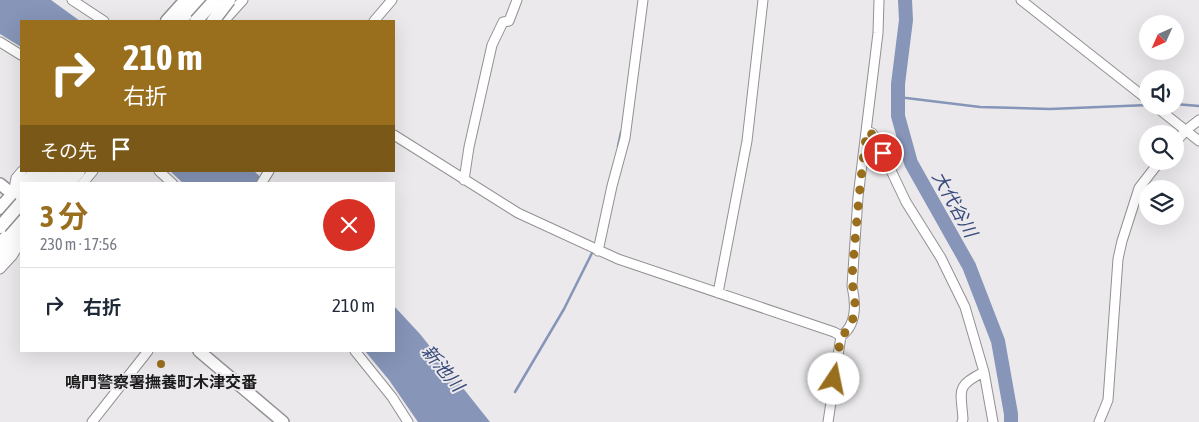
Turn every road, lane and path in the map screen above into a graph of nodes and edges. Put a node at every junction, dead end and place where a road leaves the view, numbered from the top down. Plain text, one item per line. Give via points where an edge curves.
1 (72, 0) edge
2 (186, 0) edge
3 (199, 0) edge
4 (206, 0) edge
5 (215, 0) edge
6 (229, 0) edge
7 (243, 0) edge
8 (392, 0) edge
9 (517, 0) edge
10 (643, 0) edge
11 (763, 0) edge
12 (879, 0) edge
13 (1022, 0) edge
14 (102, 20) edge
15 (167, 20) edge
16 (181, 20) edge
17 (197, 20) edge
18 (214, 20) edge
19 (223, 20) edge
20 (225, 20) edge
21 (375, 20) edge
22 (0, 42) edge
23 (20, 54) edge
24 (1139, 93) edge
25 (1167, 115) edge
26 (1199, 120) edge
27 (1186, 130) junction
28 (867, 131) junction
29 (1184, 132) edge
30 (395, 136) edge
31 (1199, 141) edge
32 (1153, 170) edge
33 (21, 172) edge
34 (35, 172) edge
35 (48, 172) edge
36 (63, 172) edge
37 (78, 172) edge
38 (92, 172) edge
39 (160, 172) edge
40 (464, 180) junction
41 (26, 182) edge
42 (40, 182) edge
43 (55, 182) edge
44 (70, 182) edge
45 (84, 182) edge
46 (171, 182) edge
47 (0, 184) edge
48 (12, 198) edge
49 (20, 214) edge
50 (20, 222) edge
51 (0, 227) edge
52 (20, 237) edge
53 (20, 244) edge
54 (2, 251) edge
55 (598, 251) junction
56 (0, 269) edge
57 (718, 293) junction
58 (841, 336) junction
59 (147, 352) edge
60 (199, 352) edge
61 (356, 352) edge
62 (984, 372) junction
63 (92, 422) edge
64 (283, 422) edge
65 (408, 422) edge
66 (828, 422) edge
67 (962, 422) edge
68 (993, 422) edge
69 (1099, 422) edge

1 - 14 street
2 - 15 highway
3 - 16 highway
4 - 19 street
5 - 17 highway, bridge
6 - 18 highway, bridge
7 - 20 street
8 - 21 street
9 - 40 street via 509,21 502,22 492,45
10 - 55 street via 625,138
11 - 57 street via 747,141
12 - 28 street
13 - 24 street
22 - 23 street
25 - 27 street
26 - 27 street
27 - 29 street
27 - 31 street
28 - 58 street via 856,217 852,286 854,314 847,332
28 - 62 street via 875,137 906,202 956,287
30 - 40 street
32 - 69 street via 1139,188 1118,259 1108,400
33 - 48 street via 16,178
34 - 41 highway
35 - 42 highway
36 - 43 highway
37 - 44 highway
38 - 45 street
39 - 46 street
40 - 55 street via 518,213
47 - 48 main road
48 - 49 main road
48 - 51 highway, bridge
50 - 54 highway
52 - 54 highway
53 - 56 street
55 - 57 street
57 - 58 street
58 - 66 street
59 - 63 street
60 - 64 main road
61 - 65 street
62 - 67 street via 962,386
62 - 68 street

